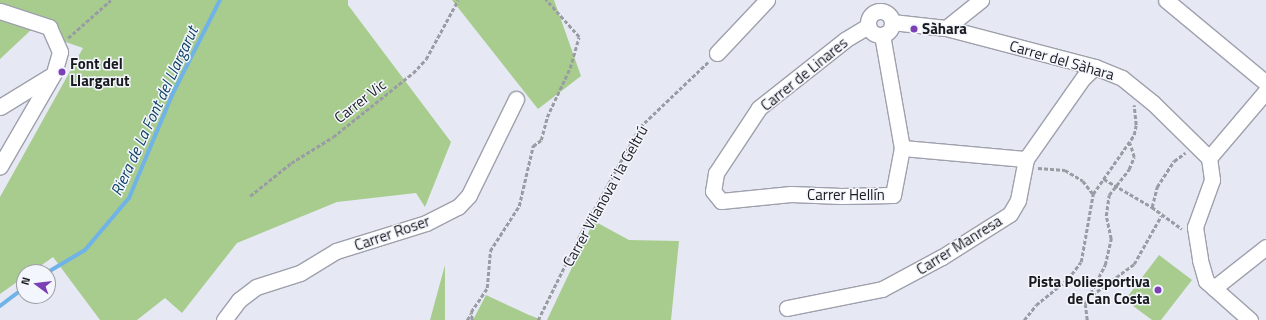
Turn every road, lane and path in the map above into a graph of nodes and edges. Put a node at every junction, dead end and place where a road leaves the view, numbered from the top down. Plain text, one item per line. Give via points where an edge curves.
1 (111, 0) edge
2 (458, 0) edge
3 (546, 0) edge
4 (767, 0) edge
5 (981, 0) edge
6 (1174, 3) edge
7 (881, 6) edge
8 (0, 11) edge
9 (892, 22) junction
10 (868, 26) junction
11 (946, 28) junction
12 (882, 36) junction
13 (59, 47) junction
14 (717, 53) joint
15 (1095, 67) junction
16 (54, 73) junction
17 (1266, 83) edge
18 (1132, 85) junction
19 (1266, 91) edge
20 (516, 99) dead end
21 (0, 107) edge
22 (1130, 143) junction
23 (1198, 147) junction
24 (902, 148) junction
25 (1209, 158) junction
26 (1026, 159) junction
27 (0, 166) edge
28 (1104, 179) junction
29 (1117, 187) junction
30 (713, 191) joint
31 (1093, 194) junction
32 (250, 196) dead end
33 (1152, 207) junction
34 (1162, 216) junction
35 (1196, 232) junction
36 (1266, 247) edge
37 (1214, 288) junction
38 (1090, 296) junction
39 (787, 308) dead end
40 (471, 312) junction
41 (224, 320) edge
42 (467, 320) edge
43 (472, 320) edge
44 (538, 320) edge
45 (1024, 320) edge
46 (1087, 320) edge
47 (1250, 320) edge

1 - 13 path
2 - 32 path, Carrer Vic via 426,59 413,73 333,137 291,163
3 - 40 path via 579,37 570,68 547,117 541,140 533,146 519,206 490,251 487,288
4 - 14 street
5 - 11 street
6 - 17 street
7 - 9 street
7 - 10 street via 870,17
8 - 13 street via 50,27
9 - 11 street, Carrer del Sàhara
9 - 12 street via 889,31
10 - 12 street via 872,33
10 - 30 street, Carrer de Linares via 845,40 759,108 716,173
11 - 15 street, Carrer del Sàhara
12 - 24 street, Carrer Hellín
13 - 16 street
14 - 44 path, Carrer Vilanova i la Geltrú via 640,126 582,231
15 - 18 street, Carrer del Sàhara
15 - 26 street, Carrer Manresa via 1083,78
16 - 21 street
16 - 27 street
18 - 22 path via 1136,124
18 - 23 street, Carrer del Sàhara
19 - 25 street
20 - 41 street, Carrer Roser via 469,195 458,207 426,223 336,251 300,273 256,287 238,300
22 - 28 path
22 - 29 path via 1134,157
23 - 25 street, Carrer del Sàhara
23 - 33 path via 1183,153 1174,161 1157,187
24 - 26 street
24 - 30 street, Carrer Hellín via 893,195 791,194 722,201
25 - 35 street via 1212,180 1195,227
26 - 31 path via 1038,168 1065,170 1083,181
26 - 39 street, Carrer Manresa via 1018,200 1010,214 942,257 882,289
28 - 29 path
28 - 31 path
29 - 33 path
29 - 38 path via 1109,195 1106,216 1112,239 1105,265
31 - 45 path via 1081,262 1068,279 1036,305
33 - 34 path
34 - 35 path via 1184,231
34 - 38 path via 1134,264
35 - 37 street via 1206,281
36 - 37 street
37 - 47 street
38 - 46 path via 1085,304
40 - 42 path
40 - 43 path

